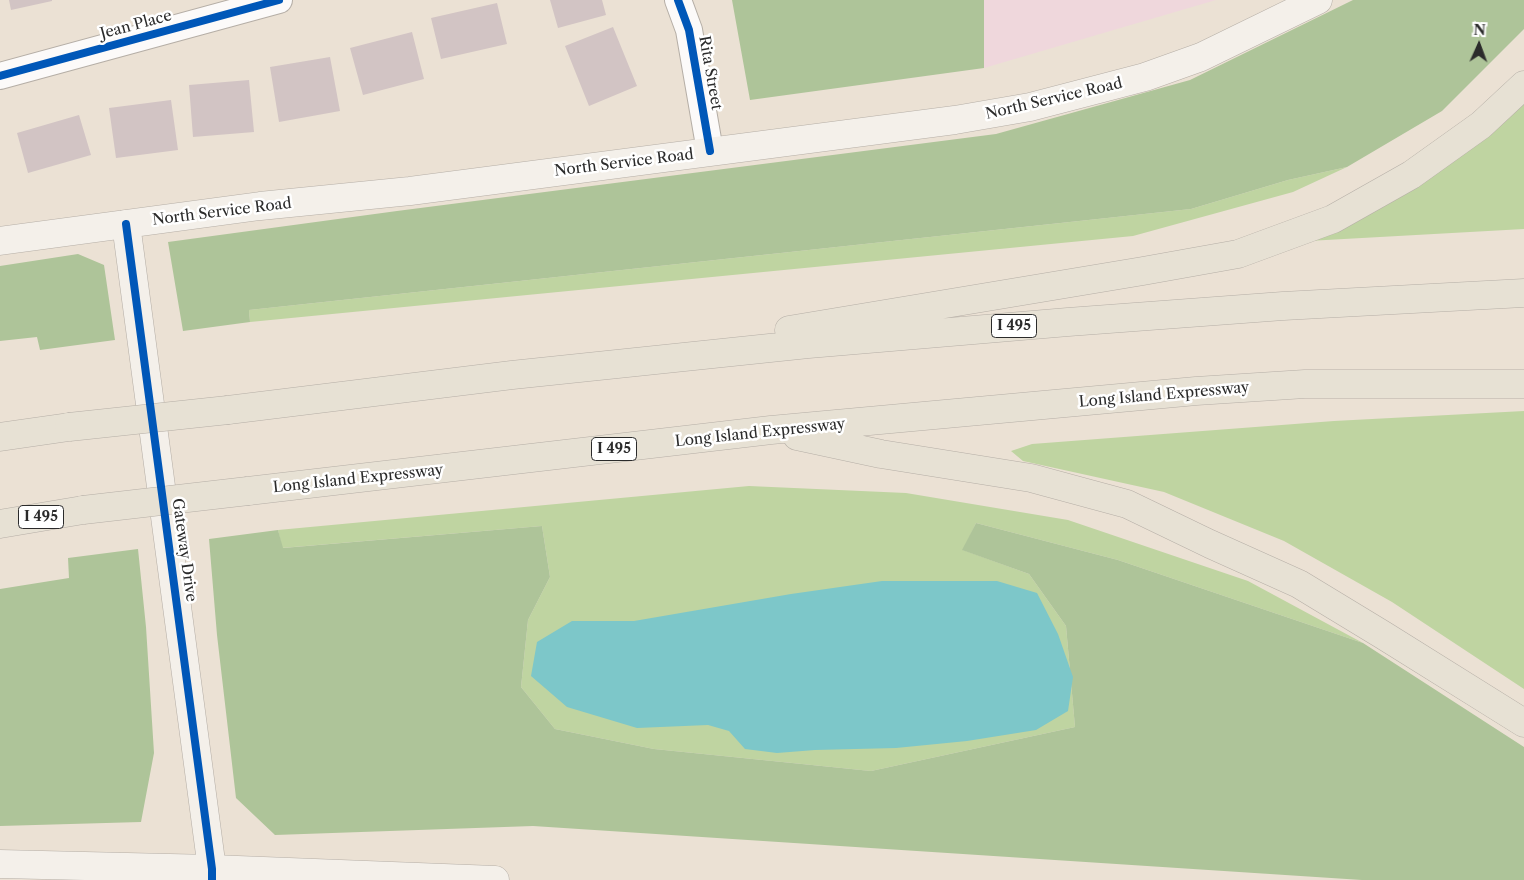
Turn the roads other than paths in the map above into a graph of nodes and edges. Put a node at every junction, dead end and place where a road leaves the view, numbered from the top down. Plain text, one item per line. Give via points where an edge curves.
1 (279, 0) edge
2 (678, 0) edge
3 (1318, 0) edge
4 (245, 4) edge
5 (0, 76) edge
6 (1524, 85) edge
7 (710, 152) junction
8 (126, 224) junction
9 (0, 241) edge
10 (1520, 293) edge
11 (512, 375) junction
12 (1522, 384) edge
13 (771, 430) junction
14 (0, 437) edge
15 (0, 524) edge
16 (1524, 723) edge
17 (0, 864) edge
18 (212, 875) edge
19 (495, 880) edge

1 - 4 street, Jean Place
2 - 7 street, Rita Street via 689,30
3 - 7 main road, North Service Road via 1201,57 1145,77 1030,107
4 - 5 street, Jean Place
6 - 11 highway via 1481,125 1412,175 1333,219 1238,254
7 - 8 main road, North Service Road
8 - 9 main road, North Service Road
8 - 18 main road, Gateway Drive
10 - 11 highway, I 495 via 1293,305 1068,322 808,344
11 - 14 highway, I 495, bridge
12 - 13 highway, Long Island Expressway / I 495 via 1305,384
13 - 15 highway, Long Island Expressway / I 495, bridge via 82,510
13 - 16 highway via 881,454 1031,478 1127,504 1299,584
17 - 18 main road
18 - 19 main road

